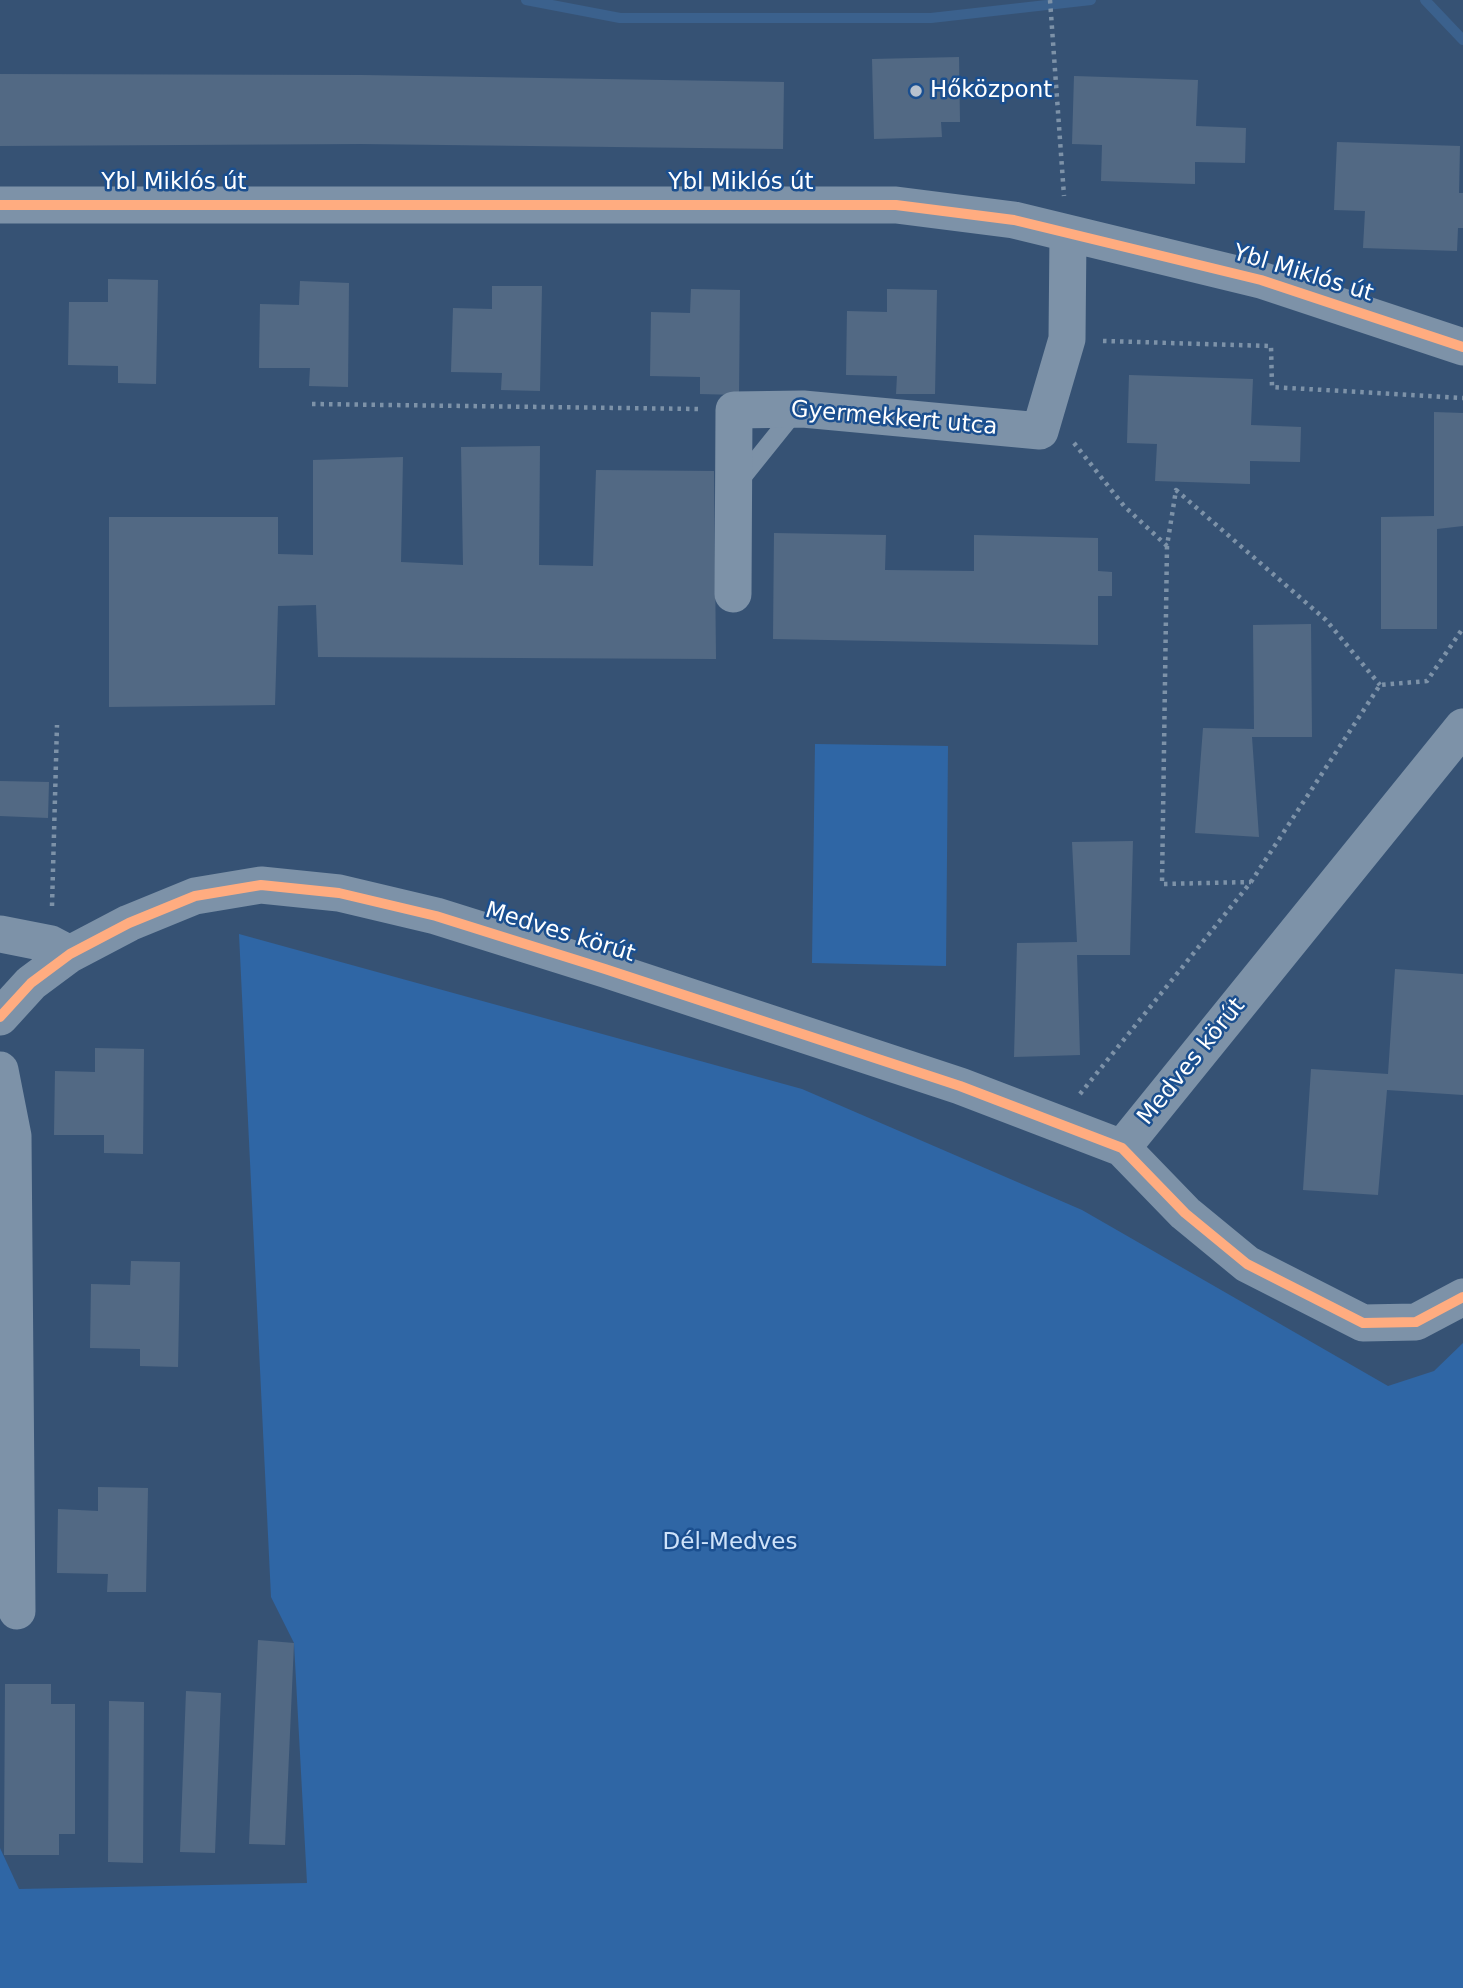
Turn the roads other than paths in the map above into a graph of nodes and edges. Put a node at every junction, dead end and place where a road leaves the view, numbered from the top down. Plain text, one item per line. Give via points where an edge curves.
1 (0, 205) edge
2 (1068, 235) junction
3 (1463, 347) edge
4 (803, 409) junction
5 (733, 479) junction
6 (733, 594) dead end
7 (1463, 727) edge
8 (0, 934) edge
9 (60, 949) junction
10 (0, 1017) edge
11 (0, 1070) edge
12 (1122, 1148) junction
13 (1463, 1297) edge
14 (17, 1611) dead end

1 - 2 street, Ybl Miklós út via 896,205 1014,220
2 - 3 street, Ybl Miklós út via 1261,280
2 - 4 street, Gyermekkert utca via 1067,340 1040,431
4 - 5 lane via 790,418 745,474
4 - 5 street, Gyermekkert utca via 734,410
5 - 6 street
7 - 12 street, Medves körút
8 - 9 street
9 - 10 street, Medves körút
9 - 12 street, Medves körút via 195,896 261,886 339,893 436,916 605,969 960,1086
11 - 14 street via 13,1136
12 - 13 street via 1185,1213 1247,1264 1363,1323 1416,1322

